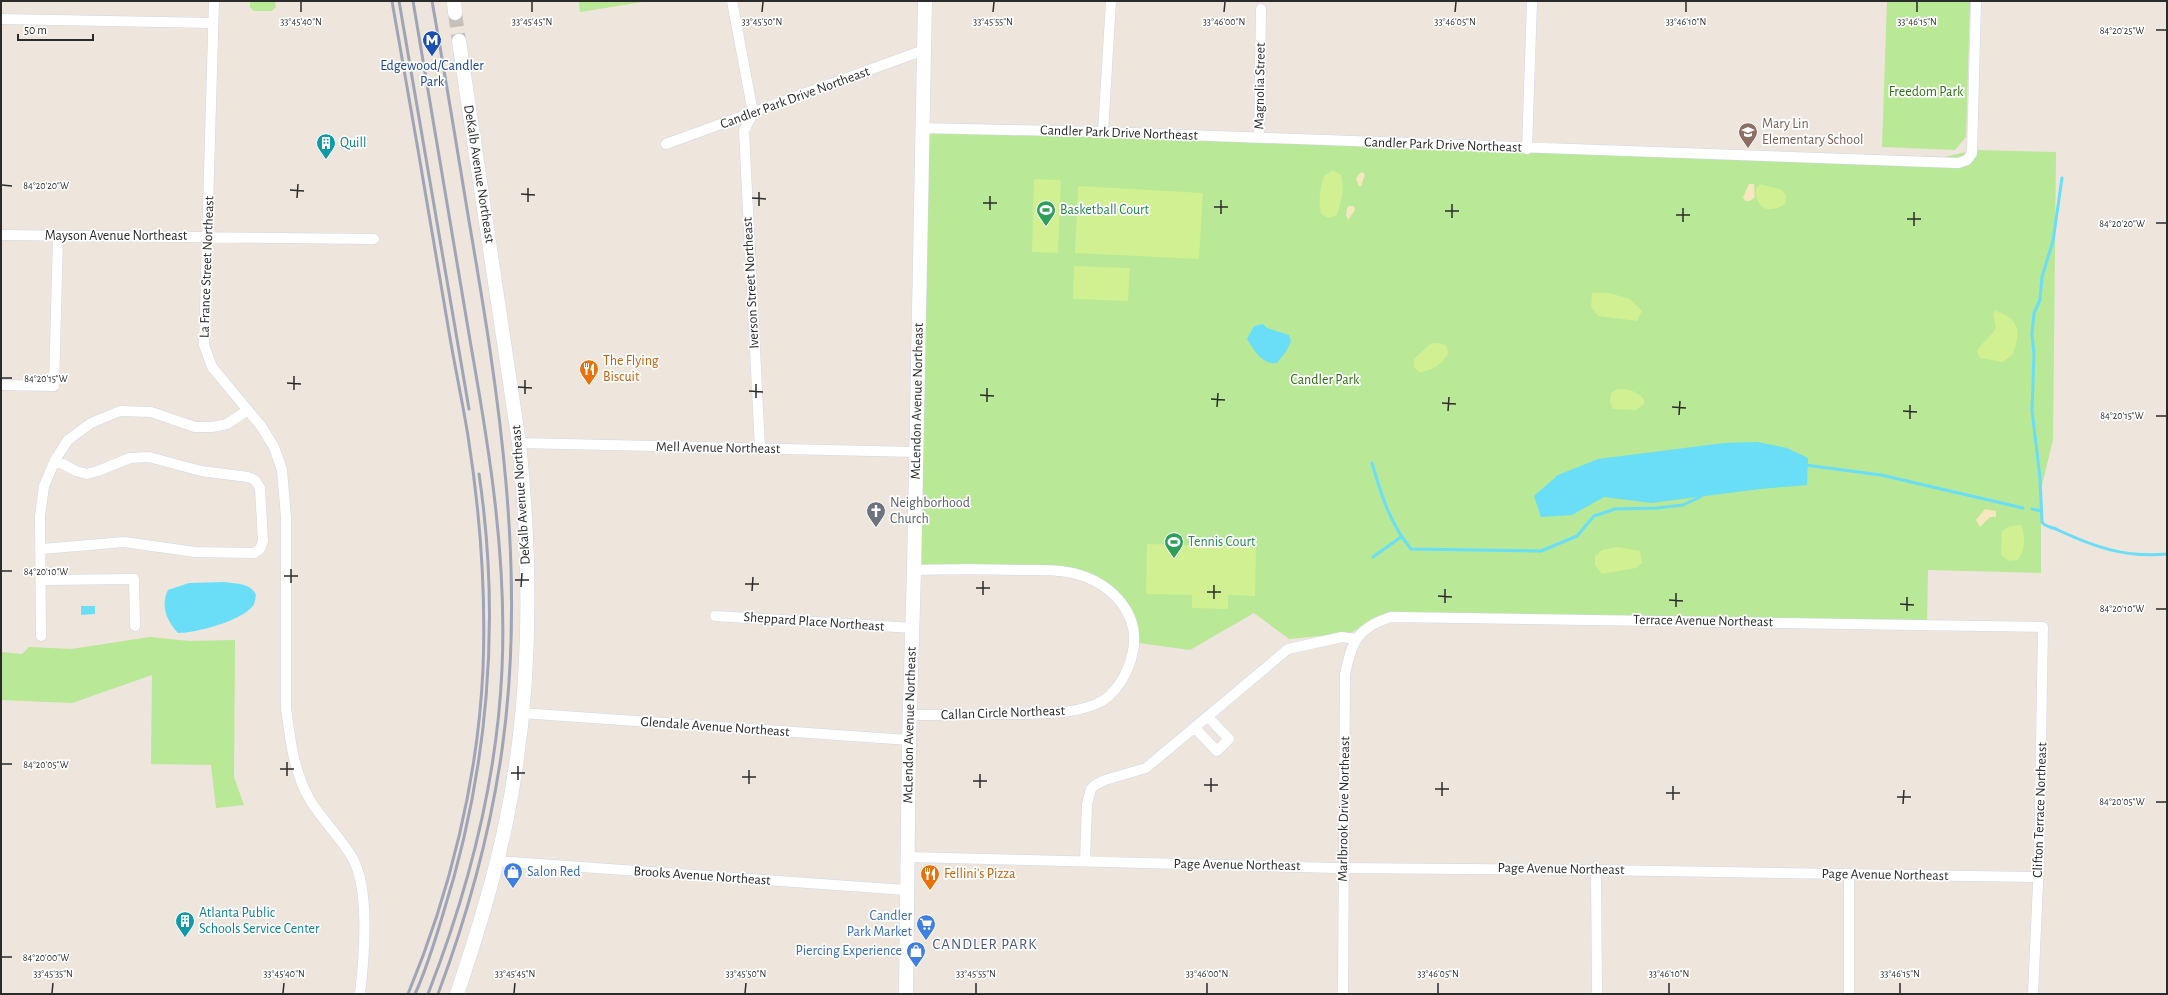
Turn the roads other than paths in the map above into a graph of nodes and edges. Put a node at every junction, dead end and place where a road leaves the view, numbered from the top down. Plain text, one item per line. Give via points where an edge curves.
1 (214, 1) edge
2 (732, 1) edge
3 (925, 1) edge
4 (1111, 1) edge
5 (1532, 1) edge
6 (1976, 1) edge
7 (1261, 9) dead end
8 (1, 18) edge
9 (213, 23) junction
10 (459, 41) tunnel mouth
11 (924, 50) junction
12 (753, 113) junction
13 (921, 128) junction
14 (1103, 132) junction
15 (1259, 138) junction
16 (666, 144) dead end
17 (1527, 149) junction
18 (1, 235) edge
19 (58, 236) junction
20 (208, 237) junction
21 (374, 239) dead end
22 (1, 385) edge
23 (248, 410) junction
24 (519, 443) junction
25 (760, 449) junction
26 (916, 452) junction
27 (55, 460) junction
28 (42, 549) junction
29 (914, 570) junction
30 (42, 580) junction
31 (715, 616) dead end
32 (135, 626) dead end
33 (2043, 627) joint
34 (913, 628) junction
35 (1365, 629) joint
36 (41, 636) dead end
37 (1355, 639) junction
38 (521, 713) junction
39 (910, 715) junction
40 (1208, 717) junction
41 (1195, 728) junction
42 (909, 740) junction
43 (907, 857) junction
44 (497, 861) junction
45 (1085, 862) junction
46 (1343, 868) junction
47 (1596, 870) junction
48 (1849, 874) junction
49 (2038, 877) junction
50 (906, 890) junction
51 (360, 994) edge
52 (457, 994) edge
53 (906, 994) edge
54 (1343, 994) edge
55 (1597, 994) edge
56 (1849, 994) edge
57 (2033, 994) edge

1 - 9 street, La France Street Northeast
2 - 12 street
3 - 11 street, McLendon Avenue Northeast
4 - 14 street
5 - 17 street
6 - 17 street, Candler Park Drive Northeast via 1972,153 1964,161 1955,164 1691,152
7 - 15 street, Magnolia Street
8 - 9 street
9 - 20 street, La France Street Northeast
10 - 24 street, DeKalb Avenue Northeast
11 - 12 street, Candler Park Drive Northeast
11 - 13 street, McLendon Avenue Northeast
12 - 16 street, Candler Park Drive Northeast
12 - 25 street, Iverson Street Northeast via 744,131
13 - 14 street, Candler Park Drive Northeast
13 - 26 street, McLendon Avenue Northeast
14 - 15 street, Candler Park Drive Northeast
15 - 17 street, Candler Park Drive Northeast
18 - 19 street, Mayson Avenue Northeast
19 - 20 street, Mayson Avenue Northeast
19 - 22 street via 54,386
20 - 21 street, Mayson Avenue Northeast
20 - 23 street, La France Street Northeast via 204,345 212,367
23 - 27 street via 227,424 212,427 194,427 151,412 120,411 91,423 78,432 68,440
23 - 51 street, La France Street Northeast via 274,447 282,470 286,517 286,707 298,774 310,800 354,859 363,892
24 - 25 street, Mell Avenue Northeast
24 - 38 street, DeKalb Avenue Northeast via 525,504 527,594 526,664
25 - 26 street, Mell Avenue Northeast
26 - 29 street, McLendon Avenue Northeast
27 - 28 street via 44,486 40,516
27 - 28 street via 87,474 130,458 149,457 201,471 248,477 255,480 260,488 262,541 260,550 254,553 195,552 124,542
28 - 30 street
29 - 34 street, McLendon Avenue Northeast
29 - 39 street, Callan Circle Northeast via 1052,571 1080,575 1105,586 1122,602 1133,622 1136,639 1123,678 1111,695 1097,704 1068,712
30 - 32 street via 134,579
30 - 36 street
31 - 34 street, Sheppard Place Northeast
33 - 35 street, Terrace Avenue Northeast via 1391,617
33 - 49 street, Clifton Terrace Northeast
34 - 39 street, McLendon Avenue Northeast
35 - 37 street, Marlbrook Drive Northeast
37 - 40 street via 1342,637 1288,649
37 - 46 street, Marlbrook Drive Northeast via 1345,674
38 - 42 street, Glendale Avenue Northeast
38 - 44 street, DeKalb Avenue Northeast via 512,788
39 - 42 street, McLendon Avenue Northeast
40 - 41 street
40 - 41 street via 1229,739 1216,751
41 - 45 street via 1146,768 1100,782 1092,789 1087,804
42 - 43 street, McLendon Avenue Northeast
43 - 45 street, Page Avenue Northeast
43 - 50 street, McLendon Avenue Northeast
44 - 50 street, Brooks Avenue Northeast
44 - 52 street, DeKalb Avenue Northeast via 477,936
45 - 46 street, Page Avenue Northeast
46 - 47 street, Page Avenue Northeast
46 - 54 street, Marlbrook Drive Northeast
47 - 48 street, Page Avenue Northeast
47 - 55 street
48 - 49 street, Page Avenue Northeast
48 - 56 street
49 - 57 street, Clifton Terrace Northeast
50 - 53 street, McLendon Avenue Northeast

